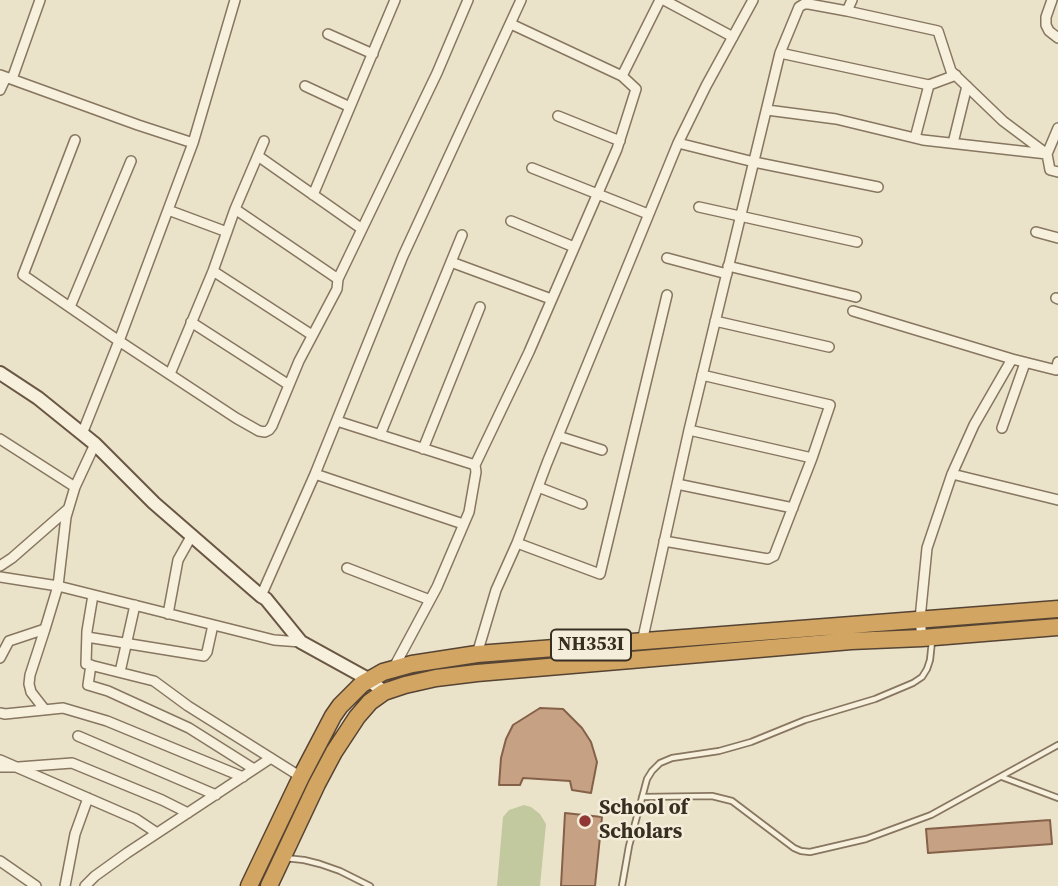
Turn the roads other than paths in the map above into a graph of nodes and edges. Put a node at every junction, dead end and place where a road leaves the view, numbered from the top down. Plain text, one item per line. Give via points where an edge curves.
1 (40, 0) edge
2 (235, 0) edge
3 (395, 0) edge
4 (468, 0) edge
5 (521, 0) edge
6 (662, 0) edge
7 (753, 0) edge
8 (852, 0) edge
9 (1052, 0) edge
10 (847, 11) junction
11 (510, 24) junction
12 (328, 34) dead end
13 (733, 37) junction
14 (1058, 38) edge
15 (780, 53) junction
16 (373, 54) junction
17 (956, 75) junction
18 (621, 76) junction
19 (6, 77) edge
20 (929, 85) junction
21 (305, 86) dead end
22 (967, 86) junction
23 (0, 90) edge
24 (350, 107) junction
25 (767, 110) junction
26 (558, 116) dead end
27 (1058, 128) edge
28 (915, 138) junction
29 (75, 140) dead end
30 (264, 141) dead end
31 (620, 141) junction
32 (192, 143) junction
33 (678, 143) junction
34 (953, 143) junction
35 (1047, 153) junction
36 (258, 156) junction
37 (131, 161) dead end
38 (754, 162) junction
39 (532, 168) dead end
40 (1058, 172) edge
41 (878, 187) dead end
42 (313, 195) junction
43 (597, 195) junction
44 (699, 207) dead end
45 (236, 209) junction
46 (169, 210) junction
47 (648, 214) junction
48 (742, 216) junction
49 (511, 221) dead end
50 (362, 229) junction
51 (226, 232) junction
52 (1036, 232) dead end
53 (462, 235) dead end
54 (1058, 238) edge
55 (857, 242) dead end
56 (574, 247) junction
57 (667, 258) dead end
58 (451, 262) junction
59 (727, 270) junction
60 (213, 271) junction
61 (338, 279) junction
62 (667, 295) dead end
63 (856, 298) dead end
64 (551, 299) junction
65 (70, 307) junction
66 (480, 307) dead end
67 (853, 311) dead end
68 (715, 321) junction
69 (191, 322) junction
70 (313, 335) junction
71 (119, 341) junction
72 (829, 346) dead end
73 (1012, 359) junction
74 (1058, 362) edge
75 (1026, 363) junction
76 (0, 373) edge
77 (170, 374) junction
78 (702, 375) junction
79 (289, 385) junction
80 (337, 421) junction
81 (1002, 428) dead end
82 (689, 430) junction
83 (82, 434) junction
84 (380, 435) junction
85 (558, 436) junction
86 (0, 439) edge
87 (95, 444) junction
88 (423, 449) junction
89 (602, 450) dead end
90 (812, 458) junction
91 (475, 465) junction
92 (314, 474) junction
93 (952, 474) junction
94 (677, 484) junction
95 (538, 486) junction
96 (75, 487) junction
97 (1058, 500) edge
98 (582, 504) dead end
99 (69, 508) junction
100 (793, 508) junction
101 (463, 524) junction
102 (192, 535) junction
103 (664, 541) junction
104 (517, 543) junction
105 (0, 566) edge
106 (347, 568) dead end
107 (0, 578) edge
108 (58, 586) junction
109 (93, 595) junction
110 (261, 596) junction
111 (430, 600) junction
112 (135, 606) junction
113 (1058, 609) edge
114 (167, 614) junction
115 (920, 619) junction
116 (213, 625) junction
117 (1058, 627) edge
118 (45, 629) junction
119 (87, 637) junction
120 (927, 637) junction
121 (301, 642) junction
122 (642, 642) junction
123 (127, 644) junction
124 (477, 654) junction
125 (0, 658) edge
126 (90, 665) junction
127 (393, 669) junction
128 (120, 672) junction
129 (369, 679) junction
130 (384, 692) junction
131 (45, 710) junction
132 (0, 713) edge
133 (78, 736) dead end
134 (1058, 745) edge
135 (271, 758) junction
136 (0, 760) edge
137 (0, 766) edge
138 (19, 767) junction
139 (254, 769) junction
140 (300, 776) junction
141 (1001, 776) junction
142 (243, 777) junction
143 (216, 794) junction
144 (642, 797) junction
145 (88, 798) junction
146 (1058, 798) edge
147 (188, 813) junction
148 (157, 833) junction
149 (283, 858) junction
150 (0, 861) edge
151 (30, 884) edge
152 (65, 886) edge
153 (85, 886) edge
154 (249, 886) edge
155 (269, 886) edge
156 (370, 886) edge
157 (622, 886) edge

1 - 19 street
2 - 32 street
3 - 16 street
4 - 50 street
5 - 11 street
6 - 13 street
6 - 18 street
7 - 13 street
8 - 10 street
9 - 14 street via 1046,25
10 - 15 street via 809,4 799,7
10 - 17 street via 938,31
11 - 18 street
11 - 80 street via 403,256
12 - 16 street
13 - 33 street
15 - 20 street
15 - 25 street
16 - 24 street
17 - 20 street
17 - 22 street
18 - 31 street via 636,89
19 - 23 street
19 - 32 street
20 - 28 street
21 - 24 street
22 - 34 street
22 - 35 street via 1003,121
24 - 42 street
25 - 28 street
25 - 38 street
26 - 31 street
27 - 35 street
28 - 34 street
29 - 65 street via 23,275
30 - 36 street
31 - 43 street
32 - 46 street
33 - 38 street
33 - 47 street
34 - 35 street
35 - 40 street via 1049,170
36 - 42 street
36 - 45 street
37 - 65 street
38 - 41 street
38 - 48 street
39 - 43 street
42 - 50 street
43 - 47 street
43 - 56 street
44 - 48 street
45 - 51 street
45 - 61 street
46 - 51 street
46 - 71 street
47 - 85 street
48 - 55 street
48 - 59 street
49 - 56 street
50 - 61 street
51 - 60 street
52 - 54 street
53 - 58 street
56 - 64 street
57 - 59 street
58 - 64 street
58 - 84 street
59 - 63 street
59 - 68 street
60 - 69 street
60 - 70 street
61 - 70 street
62 - 104 street via 600,574
64 - 91 street
65 - 71 street
66 - 88 street
67 - 73 street
68 - 72 street
68 - 78 street
69 - 77 street
69 - 79 street
70 - 79 street
71 - 77 street
71 - 83 street
73 - 75 street
73 - 93 street
74 - 75 street via 1056,370
75 - 81 street
76 - 83 street
77 - 79 street via 265,432 272,426
78 - 82 street
78 - 90 street via 830,405
80 - 84 street
80 - 92 street
82 - 90 street
82 - 94 street
83 - 87 street
84 - 88 street
85 - 89 street
85 - 95 street
86 - 96 street
87 - 96 street
87 - 102 street
88 - 91 street
90 - 100 street
91 - 101 street
92 - 101 street
92 - 110 street
93 - 97 street
93 - 115 street via 927,548
94 - 100 street
94 - 103 street
95 - 98 street
95 - 104 street
96 - 99 street
99 - 105 street
99 - 108 street
100 - 103 street via 774,556 768,559
101 - 111 street
102 - 110 street
102 - 114 street via 178,560
103 - 122 street
104 - 124 street via 496,590
106 - 111 street
107 - 108 street
108 - 109 street
108 - 118 street
109 - 112 street
109 - 119 street
110 - 121 street
111 - 127 street
112 - 114 street
112 - 123 street
113 - 115 highway, NH353I
114 - 116 street
115 - 120 street
115 - 122 highway, NH353I
116 - 121 street
116 - 123 street via 204,656
117 - 120 highway, NH353I
118 - 125 street via 9,641
118 - 131 street via 29,684
119 - 123 street
119 - 126 street via 86,664
120 - 130 highway, NH353I via 477,673
120 - 144 lane via 930,660 922,677 913,683 751,742 660,763 647,779
121 - 129 street
122 - 124 highway, NH353I
123 - 128 street
124 - 127 highway, NH353I
126 - 128 street
126 - 139 street via 88,685 189,728
127 - 129 highway, NH353I
128 - 135 street via 154,681
129 - 130 street
129 - 140 highway, NH353I via 340,706
130 - 149 highway, NH353I via 357,717 334,752
131 - 132 street
131 - 142 street via 63,708 107,720
133 - 143 street
134 - 141 lane
135 - 139 street
135 - 140 street
136 - 138 street
137 - 138 street
138 - 145 street
138 - 147 street via 72,763
139 - 142 street
140 - 154 highway, NH353I
141 - 144 lane via 931,815 866,839 810,852 794,848 732,801 712,796
141 - 146 lane
142 - 143 street
143 - 147 street
144 - 157 lane
145 - 148 street
145 - 152 street
147 - 148 street
148 - 153 street
149 - 155 highway, NH353I
149 - 156 lane via 320,864
150 - 151 street

